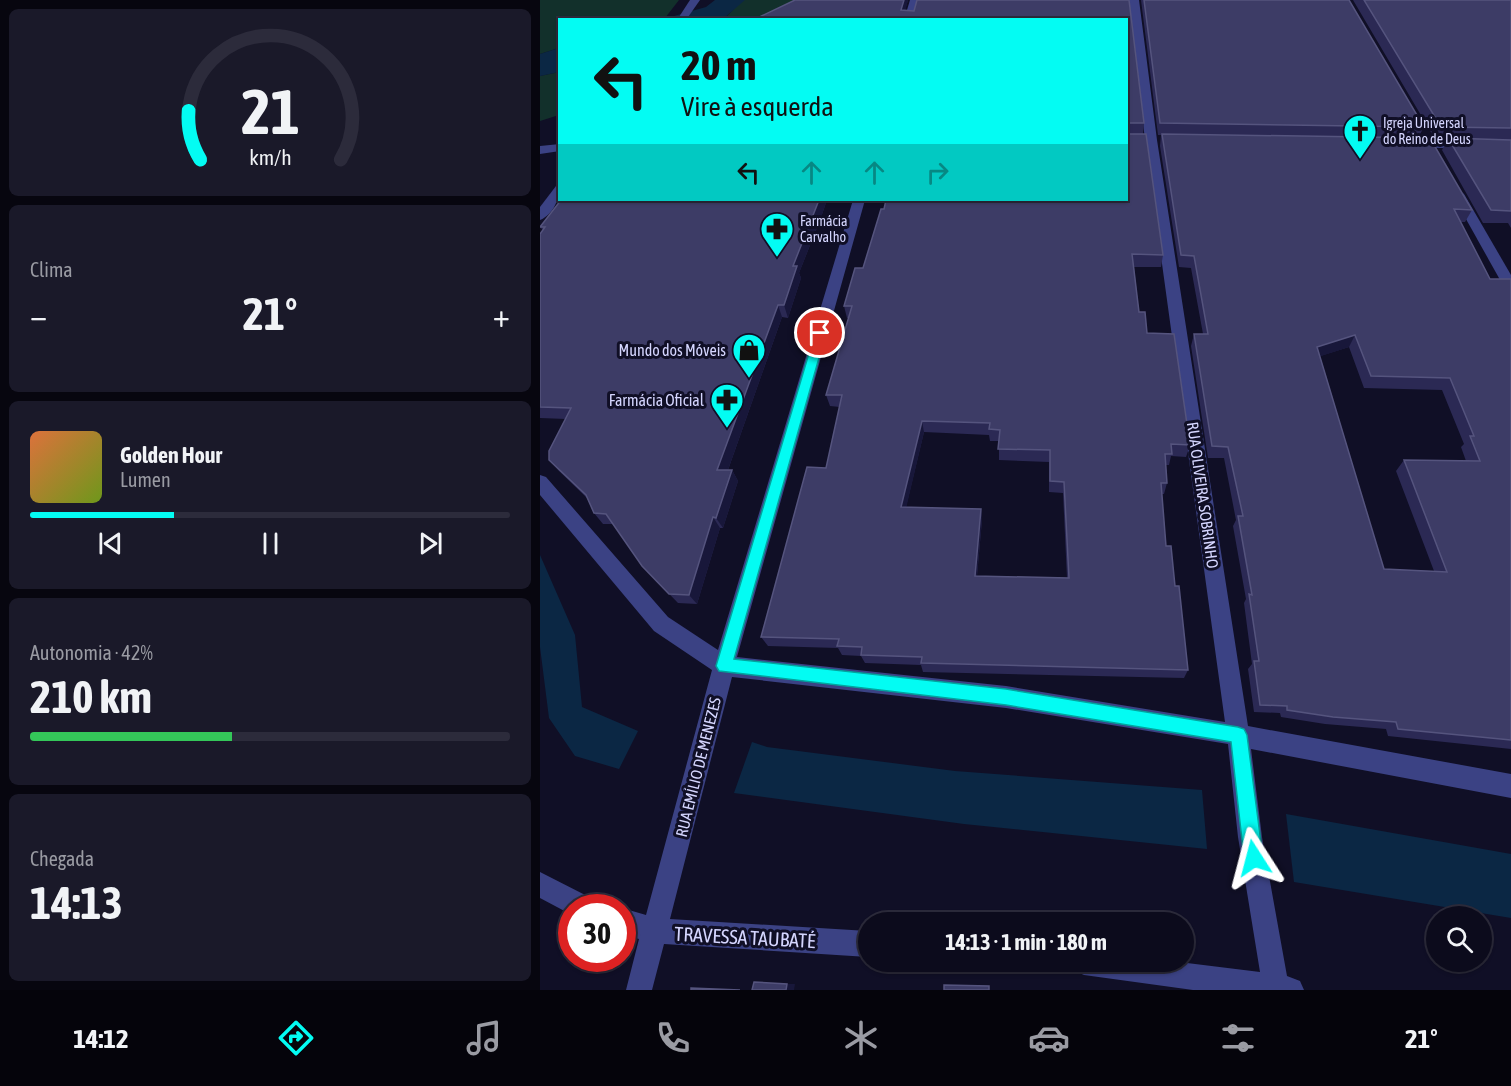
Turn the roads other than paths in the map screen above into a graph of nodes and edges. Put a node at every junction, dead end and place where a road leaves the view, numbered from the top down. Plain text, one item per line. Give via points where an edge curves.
1 (915, 0) edge
2 (1134, 0) edge
3 (694, 2) edge
4 (682, 18) edge
5 (910, 18) edge
6 (1396, 145) edge
7 (1511, 146) edge
8 (558, 147) edge
9 (540, 150) edge
10 (1454, 186) edge
11 (558, 192) edge
12 (859, 201) edge
13 (540, 216) edge
14 (1511, 287) edge
15 (540, 482) edge
16 (724, 666) junction
17 (1238, 735) junction
18 (1511, 786) edge
19 (540, 884) edge
20 (558, 894) edge
21 (636, 925) edge
22 (656, 931) junction
23 (858, 943) edge
24 (1157, 972) edge
25 (1281, 989) edge
26 (639, 990) edge

1 - 5 street
2 - 17 street, RUA OLIVEIRA SOBRINHO via 1149,141
3 - 4 street
6 - 7 street
8 - 9 street
10 - 14 street
11 - 13 street
12 - 16 street, RUA EMÍLIO DE MENEZES
15 - 16 street via 661,624
16 - 17 street via 1006,697
16 - 22 street, RUA EMÍLIO DE MENEZES
17 - 18 street
17 - 25 street, RUA OLIVEIRA SOBRINHO via 1250,837
19 - 20 street
21 - 22 street, TRAVESSA TAUBATÉ
22 - 23 street, TRAVESSA TAUBATÉ
22 - 26 street, RUA EMÍLIO DE MENEZES
24 - 25 street

